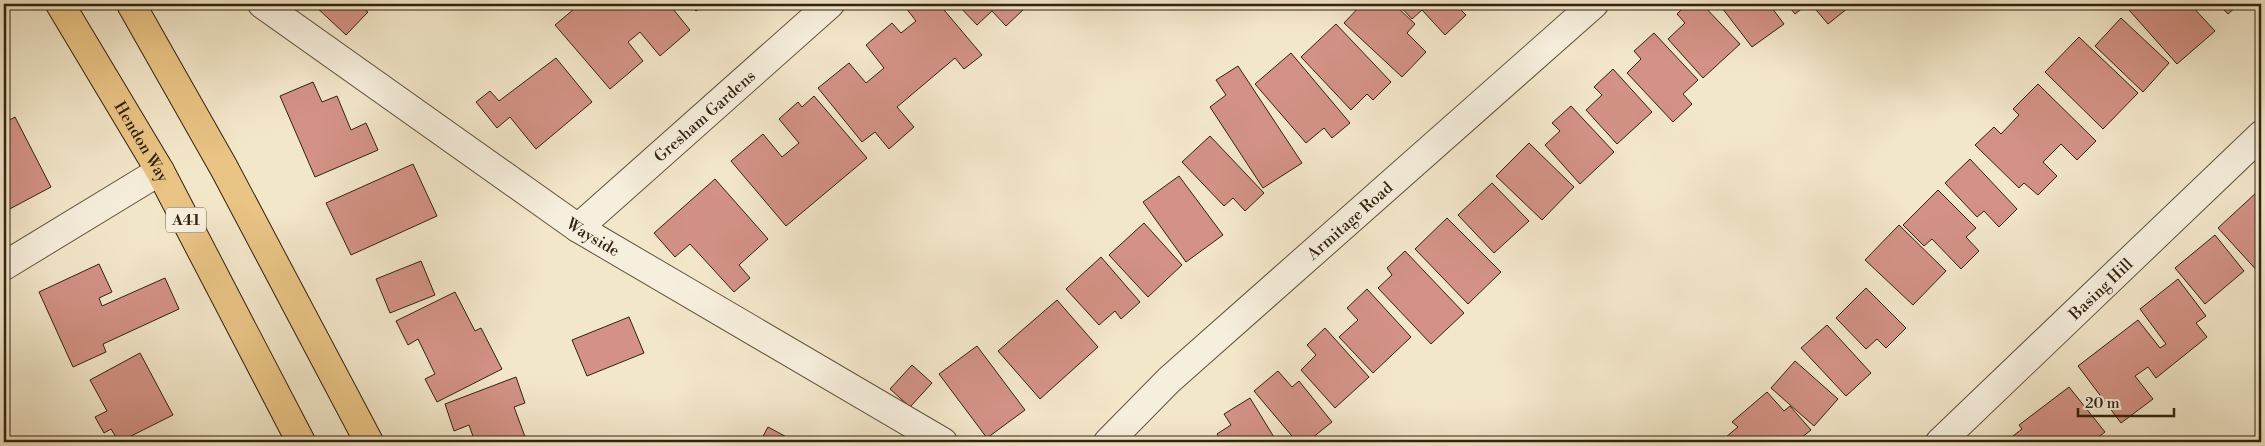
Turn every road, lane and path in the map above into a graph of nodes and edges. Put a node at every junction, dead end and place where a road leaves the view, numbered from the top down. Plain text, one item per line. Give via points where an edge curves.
1 (60, 4) edge
2 (131, 4) edge
3 (262, 4) edge
4 (830, 4) edge
5 (1594, 4) edge
6 (2261, 135) edge
7 (160, 171) junction
8 (578, 228) junction
9 (4, 266) edge
10 (301, 442) edge
11 (369, 442) edge
12 (943, 442) edge
13 (1108, 442) edge
14 (1940, 442) edge

1 - 7 highway, Hendon Way / A41
2 - 11 highway via 224,168
3 - 8 street, Wayside
4 - 8 street, Gresham Gardens
5 - 13 street, Armitage Road via 1169,380
6 - 14 street, Basing Hill
7 - 9 street
7 - 10 highway, Hendon Way / A41
8 - 12 street, Wayside

